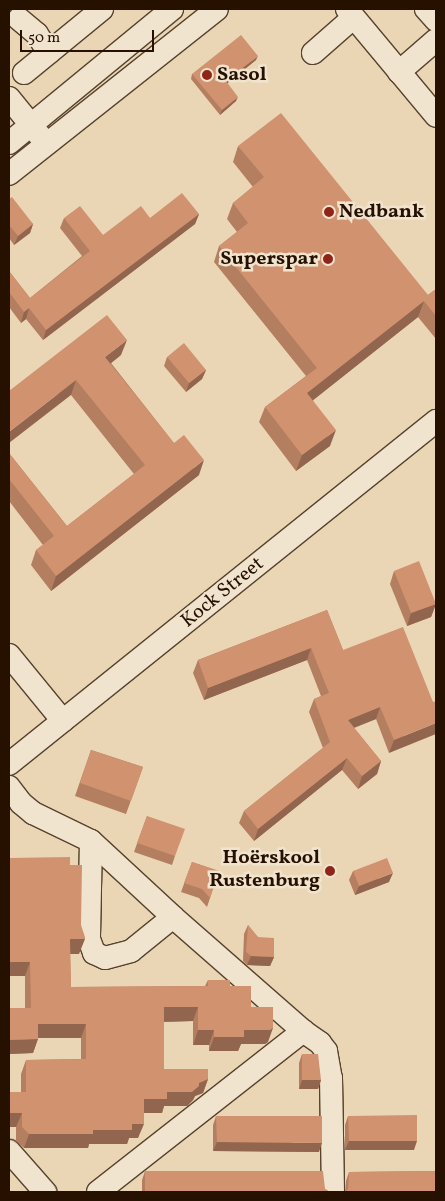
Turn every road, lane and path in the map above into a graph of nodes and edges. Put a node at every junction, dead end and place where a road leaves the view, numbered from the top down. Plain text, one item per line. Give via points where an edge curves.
1 (102, 9) edge
2 (172, 9) edge
3 (217, 9) edge
4 (426, 9) edge
5 (350, 13) edge
6 (14, 20) edge
7 (436, 20) edge
8 (436, 40) edge
9 (49, 53) junction
10 (313, 53) dead end
11 (399, 72) junction
12 (24, 73) dead end
13 (9, 98) edge
14 (436, 116) edge
15 (16, 134) edge
16 (38, 150) junction
17 (9, 174) edge
18 (436, 421) edge
19 (9, 655) edge
20 (63, 721) junction
21 (9, 764) edge
22 (9, 787) edge
23 (91, 840) junction
24 (173, 917) junction
25 (303, 1032) junction
26 (9, 1151) edge
27 (45, 1192) edge
28 (98, 1192) edge
29 (333, 1192) edge

1 - 9 street
2 - 15 street
3 - 16 street
4 - 7 street
5 - 10 street
5 - 11 street
6 - 9 street via 37,34
8 - 11 street
9 - 12 street
11 - 14 street
13 - 15 street
15 - 16 street
16 - 17 street
18 - 20 street, Kock Street
19 - 20 street
20 - 21 street, Kock Street
22 - 23 street via 33,813
23 - 24 street
23 - 24 street via 89,939 94,953 105,958 131,951
24 - 25 street
25 - 28 street
25 - 29 street via 320,1043 329,1062
26 - 27 street

